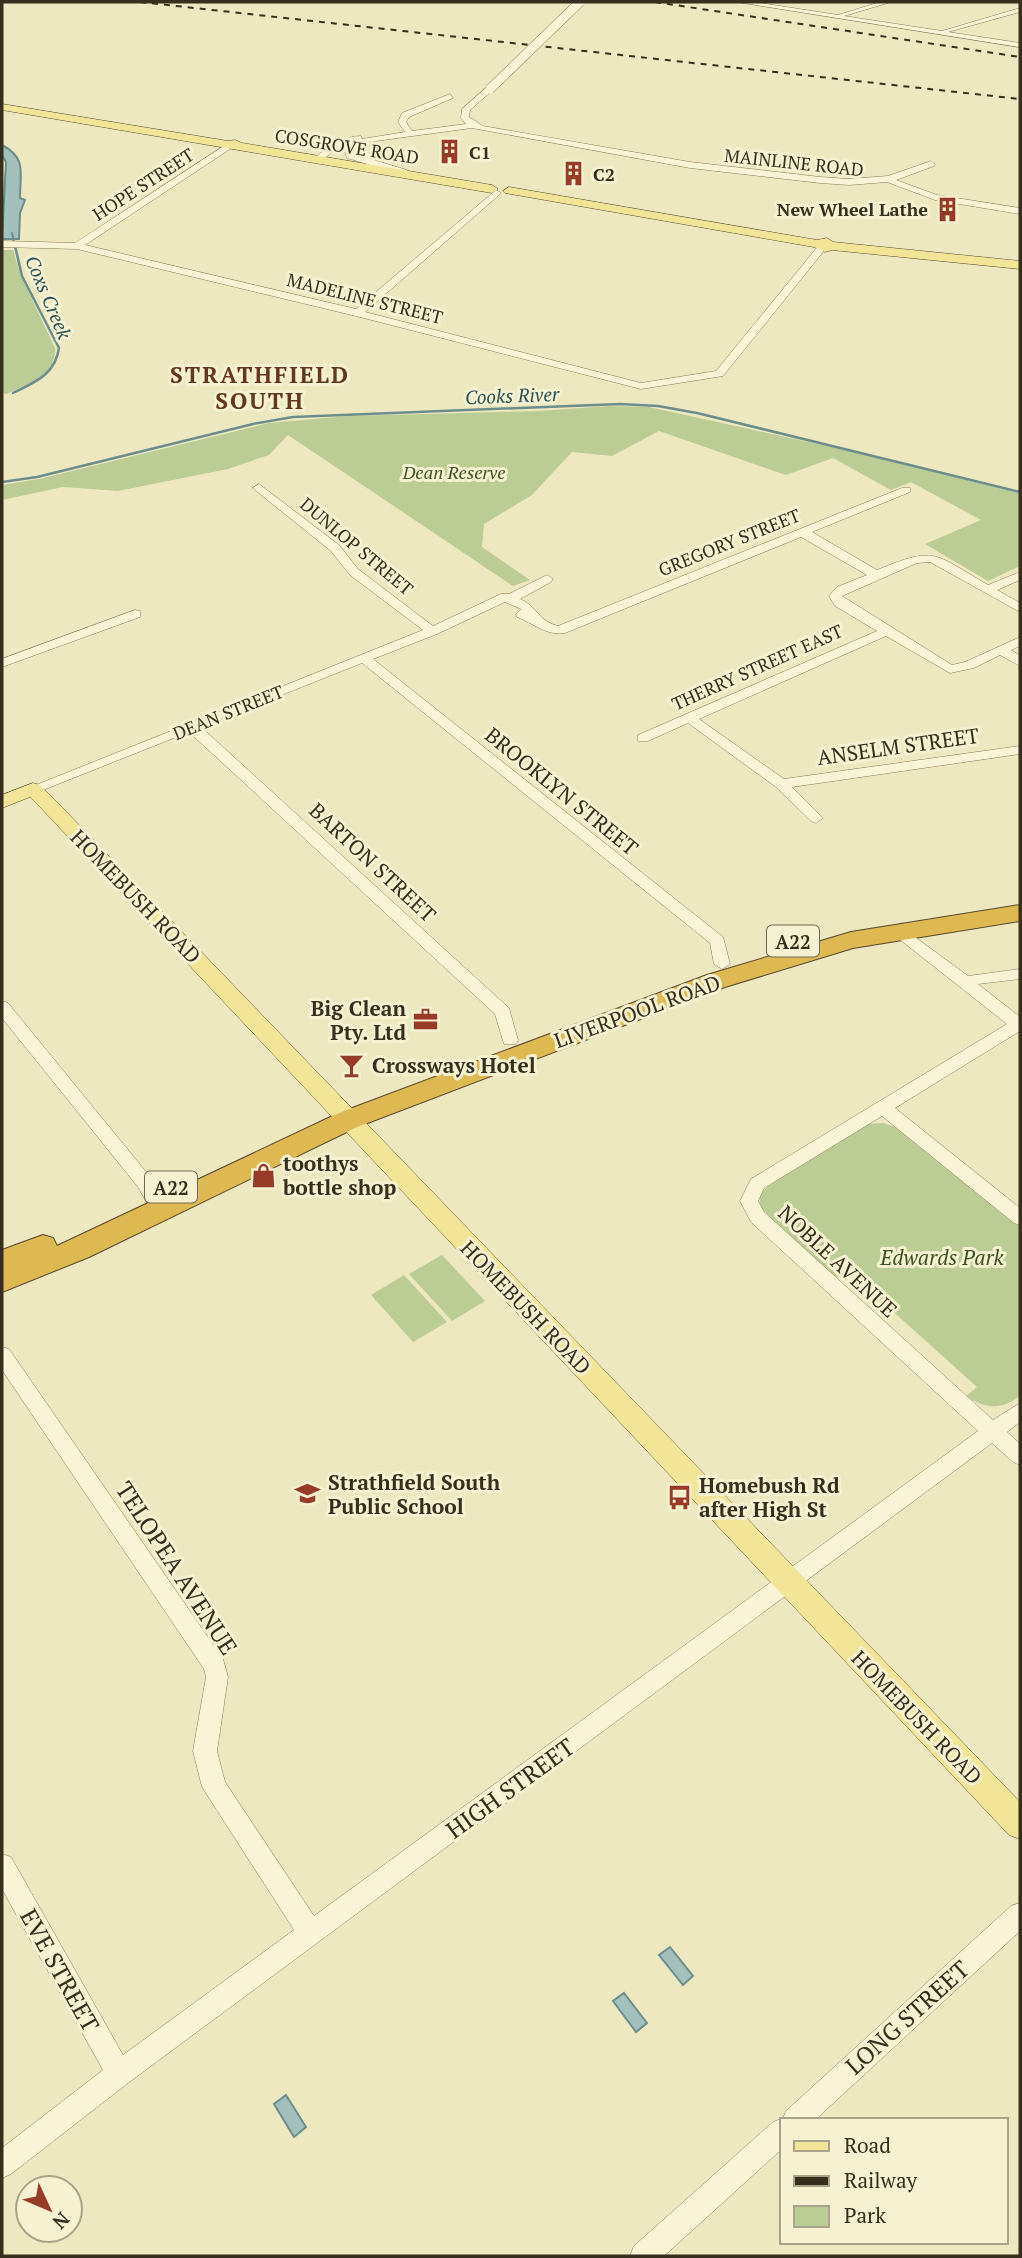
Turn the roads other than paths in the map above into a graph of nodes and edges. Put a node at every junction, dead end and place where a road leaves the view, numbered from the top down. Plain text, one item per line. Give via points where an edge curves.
1 (580, 2) edge
2 (741, 2) edge
3 (888, 2) edge
4 (1020, 10) edge
5 (834, 16) junction
6 (939, 32) junction
7 (1020, 45) edge
8 (450, 96) dead end
9 (2, 107) edge
10 (475, 123) junction
11 (409, 133) junction
12 (230, 146) junction
13 (318, 159) junction
14 (935, 167) dead end
15 (415, 175) junction
16 (892, 181) junction
17 (499, 191) junction
18 (1020, 211) edge
19 (2, 244) edge
20 (77, 246) junction
21 (824, 246) junction
22 (1020, 265) edge
23 (358, 313) junction
24 (259, 488) dead end
25 (906, 490) dead end
26 (802, 532) junction
27 (876, 575) junction
28 (1020, 576) edge
29 (547, 579) dead end
30 (988, 589) junction
31 (510, 601) junction
32 (1020, 608) edge
33 (135, 614) dead end
34 (432, 631) junction
35 (887, 631) junction
36 (1020, 641) edge
37 (1001, 650) junction
38 (364, 658) junction
39 (1020, 662) edge
40 (2, 663) edge
41 (689, 718) junction
42 (191, 726) junction
43 (643, 738) dead end
44 (1020, 750) edge
45 (781, 784) junction
46 (33, 789) junction
47 (2, 802) edge
48 (816, 818) dead end
49 (1020, 903) edge
50 (1020, 913) edge
51 (900, 932) junction
52 (720, 953) junction
53 (1020, 974) edge
54 (967, 983) junction
55 (2, 1007) edge
56 (1020, 1025) edge
57 (510, 1040) junction
58 (882, 1107) junction
59 (343, 1114) junction
60 (152, 1196) junction
61 (1020, 1218) edge
62 (2, 1261) edge
63 (2, 1282) edge
64 (2, 1355) edge
65 (1020, 1411) edge
66 (993, 1432) junction
67 (1020, 1456) edge
68 (788, 1583) junction
69 (1020, 1824) edge
70 (2, 1866) edge
71 (1020, 1915) edge
72 (311, 1934) junction
73 (119, 2074) junction
74 (797, 2118) edge
75 (780, 2133) edge
76 (2, 2165) edge
77 (644, 2256) edge

1 - 10 street, bridge via 466,109 464,116
2 - 5 street
3 - 5 street
4 - 6 street
5 - 6 street
6 - 7 street
8 - 11 street via 407,114 402,122
9 - 12 main road, COSGROVE ROAD
10 - 11 street, MAINLINE ROAD
10 - 16 street, MAINLINE ROAD via 751,176 850,187
11 - 13 street via 348,140
11 - 15 street via 361,141 347,152 357,160
12 - 13 main road, COSGROVE ROAD
12 - 20 street, HOPE STREET
13 - 15 main road, COSGROVE ROAD
14 - 16 street, MAINLINE ROAD via 916,180
15 - 17 main road, COSGROVE ROAD
16 - 18 street, MAINLINE ROAD via 940,198
17 - 21 main road, COSGROVE ROAD
17 - 23 street
19 - 20 street, MADELINE STREET
20 - 23 street, MADELINE STREET
21 - 22 main road, COSGROVE ROAD
21 - 23 street, MADELINE STREET via 719,374 641,386
24 - 34 street, DUNLOP STREET via 335,548 354,572
25 - 26 street, GREGORY STREET
26 - 27 street
26 - 31 street, GREGORY STREET via 566,628 551,629
27 - 30 street via 915,559 932,558
27 - 35 street via 835,596
28 - 30 street
29 - 31 street, DEAN STREET
30 - 32 street
31 - 34 street, DEAN STREET
33 - 40 street
34 - 38 street, DEAN STREET
35 - 37 street via 950,669
35 - 41 street, THERRY STREET EAST
36 - 37 street
37 - 39 street
38 - 42 street, DEAN STREET
38 - 52 street, BROOKLYN STREET
41 - 43 street, THERRY STREET EAST
41 - 45 street
42 - 46 street, DEAN STREET
42 - 57 street, BARTON STREET via 503,1012
44 - 45 street, ANSELM STREET
45 - 48 street
46 - 47 main road, DEAN STREET
46 - 59 main road, HOMEBUSH ROAD
49 - 52 highway, LIVERPOOL ROAD / A22 via 838,929 776,946
50 - 51 highway, LIVERPOOL ROAD / A22
51 - 54 street
51 - 59 highway, LIVERPOOL ROAD / A22 via 815,950 716,981
52 - 57 highway, LIVERPOOL ROAD / A22
53 - 54 street
54 - 56 street
55 - 60 street
56 - 58 street, NOBLE AVENUE
57 - 59 highway, LIVERPOOL ROAD / A22 via 432,1068
58 - 61 street
58 - 66 street, NOBLE AVENUE via 757,1184 748,1201 751,1209 886,1337
59 - 60 highway, LIVERPOOL ROAD / A22
59 - 63 highway, LIVERPOOL ROAD / A22 via 79,1249
59 - 68 main road, HOMEBUSH ROAD
60 - 62 highway, LIVERPOOL ROAD / A22
64 - 72 street, TELOPEA AVENUE via 215,1665 205,1751 214,1787
65 - 66 street, HIGH STREET
66 - 67 street, NOBLE AVENUE
66 - 68 street, HIGH STREET
68 - 69 main road, HOMEBUSH ROAD
68 - 72 street, HIGH STREET
70 - 73 street, EVE STREET
71 - 74 street, LONG STREET
72 - 73 street, HIGH STREET
73 - 76 street, HIGH STREET
75 - 77 street

